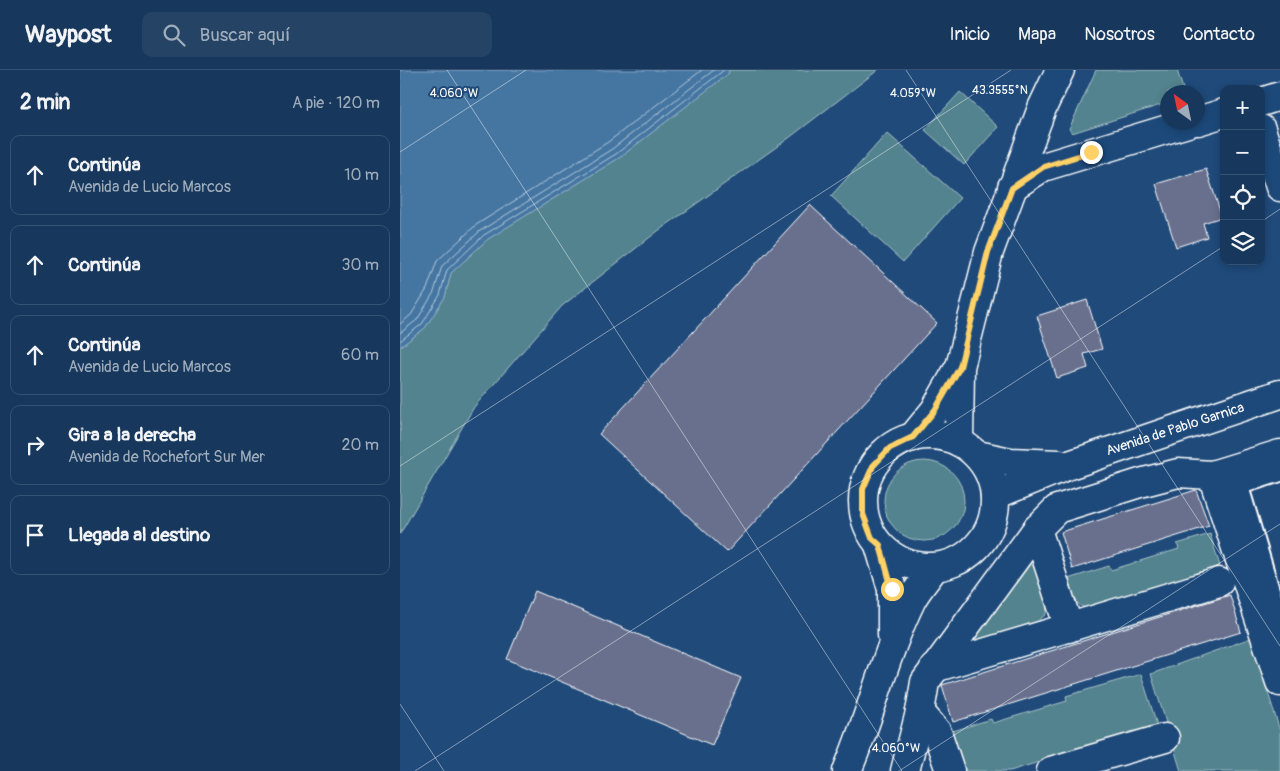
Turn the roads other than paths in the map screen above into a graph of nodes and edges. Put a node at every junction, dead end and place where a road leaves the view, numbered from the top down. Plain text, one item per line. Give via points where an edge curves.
1 (1060, 70) edge
2 (1280, 96) edge
3 (1265, 101) edge
4 (1220, 114) edge
5 (1205, 118) edge
6 (1165, 130) edge
7 (1261, 130) edge
8 (1280, 187) edge
9 (1012, 188) junction
10 (960, 367) junction
11 (1280, 394) edge
12 (913, 437) junction
13 (968, 448) junction
14 (1280, 454) edge
15 (1069, 465) junction
16 (1280, 469) edge
17 (1212, 475) junction
18 (995, 494) junction
19 (1037, 529) junction
20 (880, 545) junction
21 (934, 568) junction
22 (1219, 582) dead end
23 (1069, 628) junction
24 (1280, 634) edge
25 (892, 644) junction
26 (934, 668) junction
27 (1280, 682) edge
28 (920, 712) junction
29 (1165, 738) dead end
30 (848, 771) edge
31 (905, 771) edge
32 (950, 771) edge
33 (1051, 771) edge

1 - 9 street
2 - 3 street
4 - 5 street
6 - 9 street via 1043,167
7 - 8 street
9 - 10 street via 988,252
10 - 12 street via 935,410
10 - 13 street
11 - 15 street, Avenida de Pablo Garnica
12 - 13 street via 938,436
12 - 20 street via 890,448 878,460 863,489 863,514 872,538
13 - 15 street, Avenida de Pablo Garnica via 1010,462
13 - 18 street via 989,473
14 - 17 street
15 - 18 street, Avenida de Pablo Garnica
16 - 24 street via 1239,482 1236,487
17 - 19 street via 1178,472 1140,483 1057,509
17 - 27 street
18 - 21 street via 994,515 972,551 954,563
19 - 23 street
19 - 26 street
20 - 21 street via 890,556 913,566
20 - 25 street via 892,589
21 - 25 street via 913,597
22 - 23 street
23 - 26 street
25 - 30 street
26 - 28 street via 925,682
28 - 31 street
28 - 32 street via 937,732
29 - 33 street

